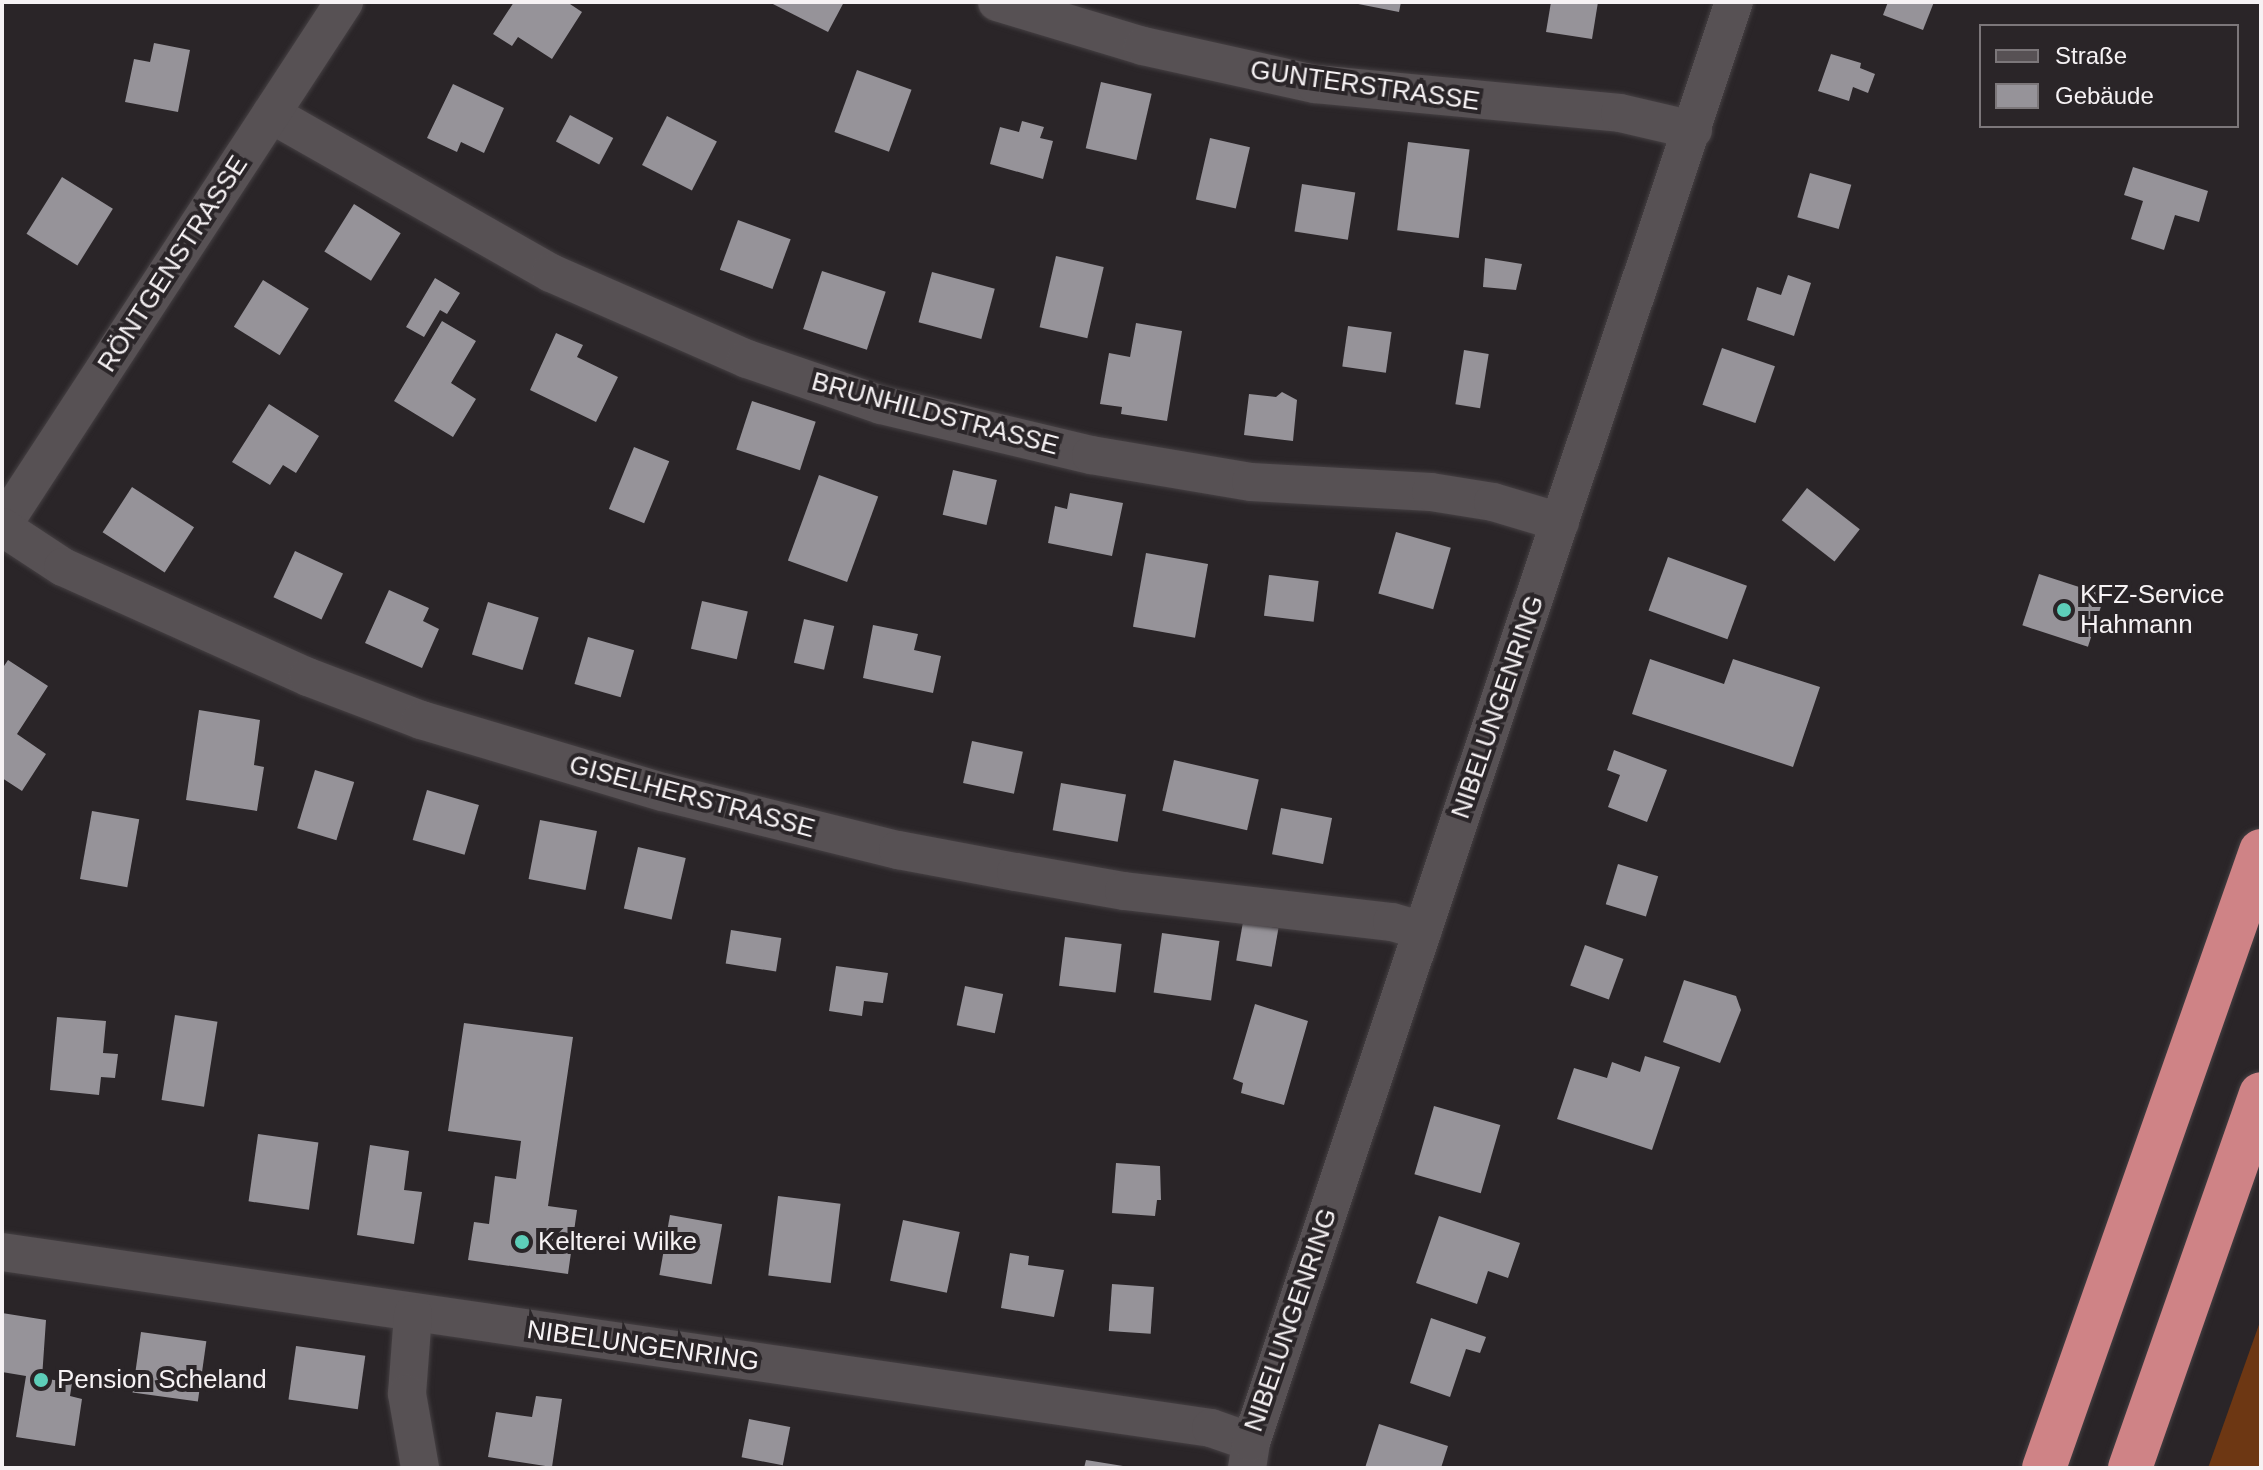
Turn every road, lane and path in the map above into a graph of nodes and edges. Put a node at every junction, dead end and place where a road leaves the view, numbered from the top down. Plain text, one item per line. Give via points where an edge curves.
1 (997, 2) edge
2 (1734, 2) edge
3 (328, 8) edge
4 (271, 114) junction
5 (1693, 130) junction
6 (1560, 522) junction
7 (2, 526) edge
8 (2261, 851) edge
9 (1423, 931) junction
10 (2261, 1094) edge
11 (2, 1252) edge
12 (413, 1314) junction
13 (1249, 1455) edge
14 (420, 1468) edge
15 (2044, 1468) edge
16 (2130, 1468) edge

1 - 5 street, GUNTERSTRASSE via 1143,46 1315,84 1620,113
2 - 5 street, NIBELUNGENRING
3 - 4 street, RÖNTGENSTRASSE
4 - 6 street, BRUNHILDSTRASSE via 551,273 747,359 881,405 1105,458 1251,482 1431,492 1493,502
4 - 7 street, RÖNTGENSTRASSE
5 - 6 street, NIBELUNGENRING
6 - 9 street, NIBELUNGENRING
7 - 9 street, GISELHERSTRASSE via 63,567 308,677 421,720 663,792 898,850 1001,869 1124,891 1392,922
8 - 15 highway
9 - 13 street, NIBELUNGENRING
10 - 16 highway
11 - 12 street, NIBELUNGENRING
12 - 13 street, NIBELUNGENRING via 1195,1426
12 - 14 street via 407,1394

